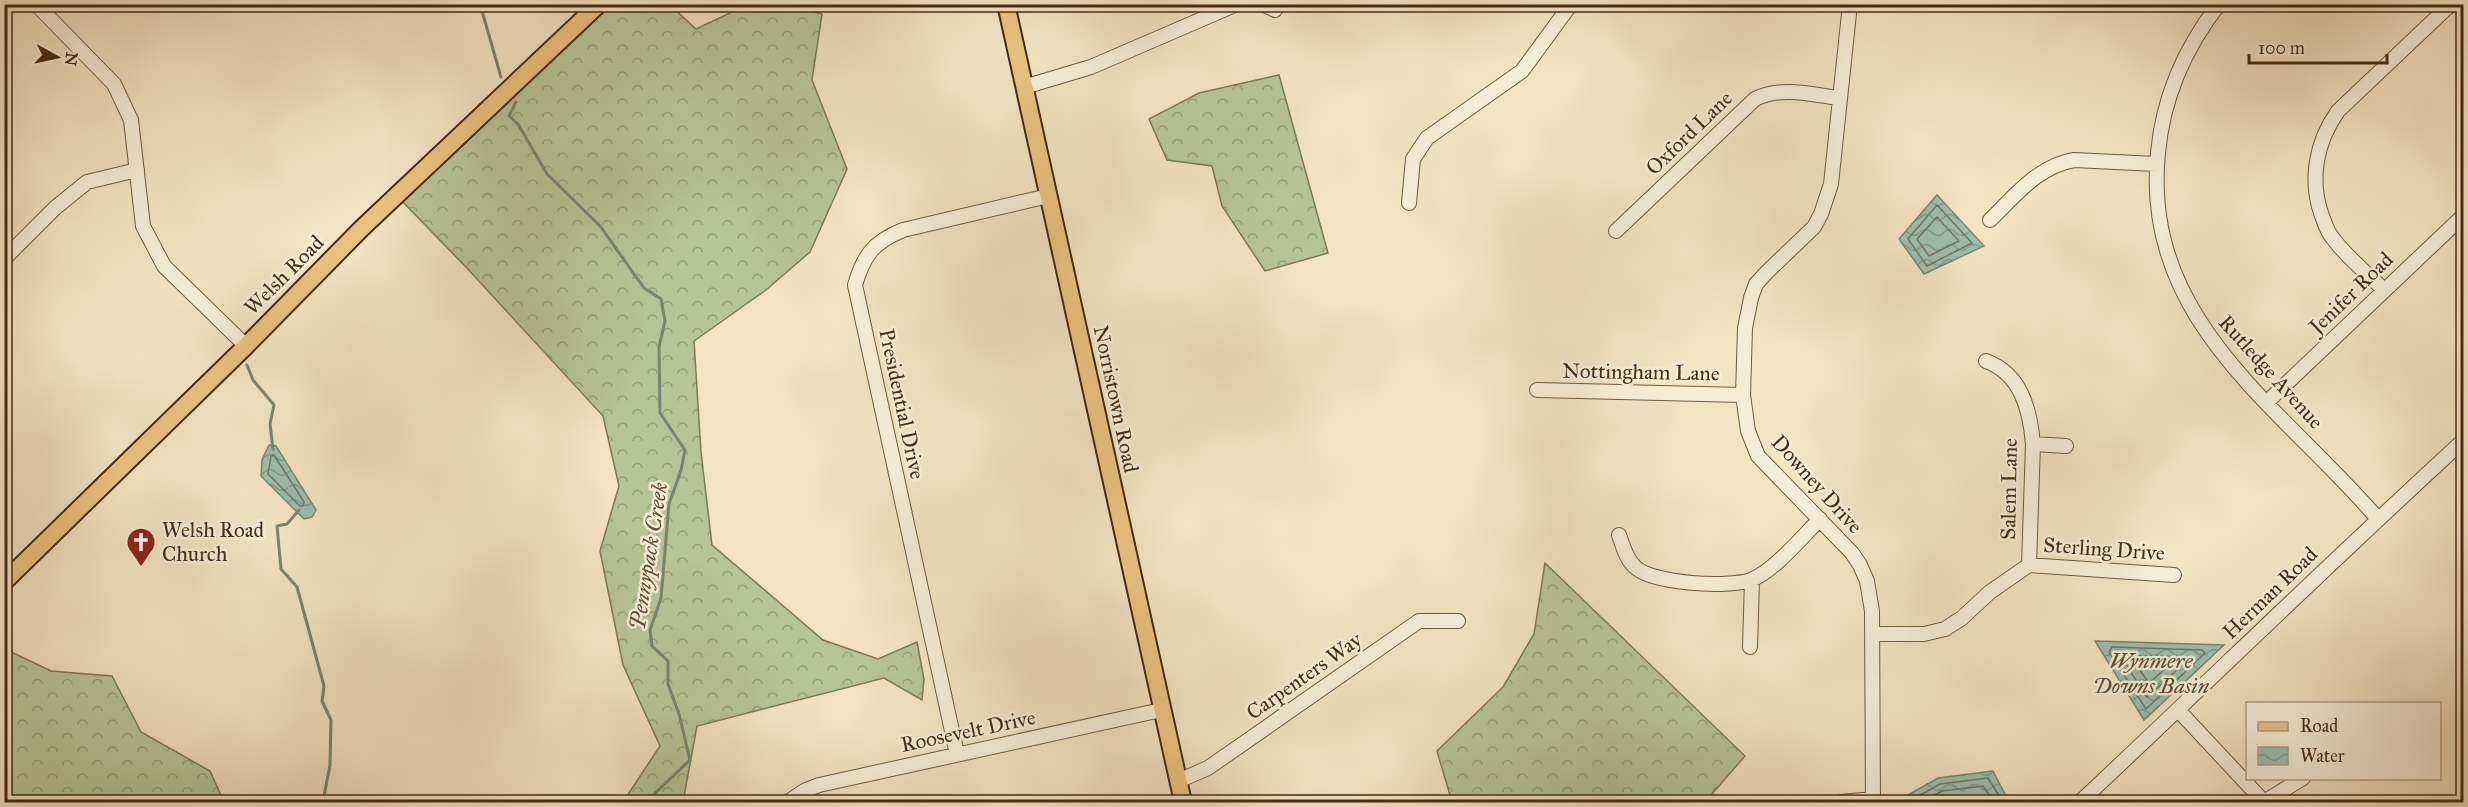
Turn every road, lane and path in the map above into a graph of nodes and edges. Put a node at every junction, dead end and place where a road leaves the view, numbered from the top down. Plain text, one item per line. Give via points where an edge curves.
1 (36, 4) edge
2 (599, 4) edge
3 (1006, 4) edge
4 (1237, 4) edge
5 (1571, 4) edge
6 (1604, 4) edge
7 (1623, 4) edge
8 (1850, 4) edge
9 (2219, 4) edge
10 (2451, 4) edge
11 (1024, 87) junction
12 (1839, 98) junction
13 (2156, 164) junction
14 (137, 170) junction
15 (1048, 196) junction
16 (1409, 203) dead end
17 (2463, 215) edge
18 (1990, 220) dead end
19 (1616, 231) dead end
20 (4, 259) edge
21 (2384, 290) junction
22 (246, 346) junction
23 (1986, 361) dead end
24 (1537, 390) dead end
25 (1743, 395) junction
26 (2267, 402) junction
27 (2463, 440) edge
28 (2033, 444) junction
29 (2066, 446) dead end
30 (1820, 519) junction
31 (2378, 519) junction
32 (1619, 535) dead end
33 (2029, 565) junction
34 (2174, 574) dead end
35 (1752, 580) junction
36 (4, 582) edge
37 (1458, 621) dead end
38 (1874, 634) junction
39 (1750, 647) dead end
40 (1161, 710) junction
41 (2179, 711) junction
42 (957, 754) junction
43 (2299, 780) edge
44 (1178, 781) junction
45 (1873, 801) edge
46 (788, 802) edge
47 (1183, 802) edge
48 (1841, 802) edge
49 (2080, 802) edge
50 (2264, 802) edge

1 - 14 street via 114,84 131,120
2 - 22 main road, Welsh Road via 361,229
3 - 11 main road, Norristown Road
4 - 11 street via 1090,67
5 - 16 street via 1522,70 1428,138 1413,159
6 - 7 street
8 - 12 street, Downey Drive
9 - 13 street, Rutledge Avenue via 2202,26 2175,78 2160,129
10 - 21 street via 2338,111 2317,156 2317,197 2331,236
11 - 15 main road, Norristown Road
12 - 19 street, Oxford Lane via 1789,90 1755,99
12 - 25 street, Downey Drive via 1831,184 1821,214 1814,227 1756,284 1750,298
13 - 18 street via 2062,162 2032,180
13 - 26 street, Rutledge Avenue via 2159,224 2177,282 2223,356
14 - 20 street via 87,182
14 - 22 street via 143,226 164,266
15 - 40 main road, Norristown Road
15 - 42 street, Presidential Drive via 903,230 884,238 866,256 855,285
17 - 21 street, Jenifer Road
21 - 26 street, Jenifer Road
22 - 36 main road, Welsh Road
23 - 28 street, Salem Lane via 2001,367 2021,391
24 - 25 street, Nottingham Lane
25 - 30 street, Downey Drive via 1748,431 1758,456
26 - 31 street, Rutledge Avenue
27 - 31 street, Herman Road
28 - 29 street
28 - 33 street, Salem Lane
30 - 35 street
30 - 38 street, Downey Drive via 1860,565 1870,595
31 - 41 street, Herman Road
32 - 35 street via 1630,561 1652,577 1729,583
33 - 34 street, Sterling Drive
33 - 38 street, Sterling Drive via 1945,629 1924,634
35 - 39 street
37 - 44 street, Carpenters Way via 1419,621 1208,768
38 - 45 street, Downey Drive
40 - 42 street, Roosevelt Drive
40 - 44 main road, Norristown Road
41 - 49 street, Herman Road
41 - 50 street
42 - 46 street, Roosevelt Drive via 819,785
43 - 50 street
44 - 47 main road, Norristown Road
45 - 48 street

